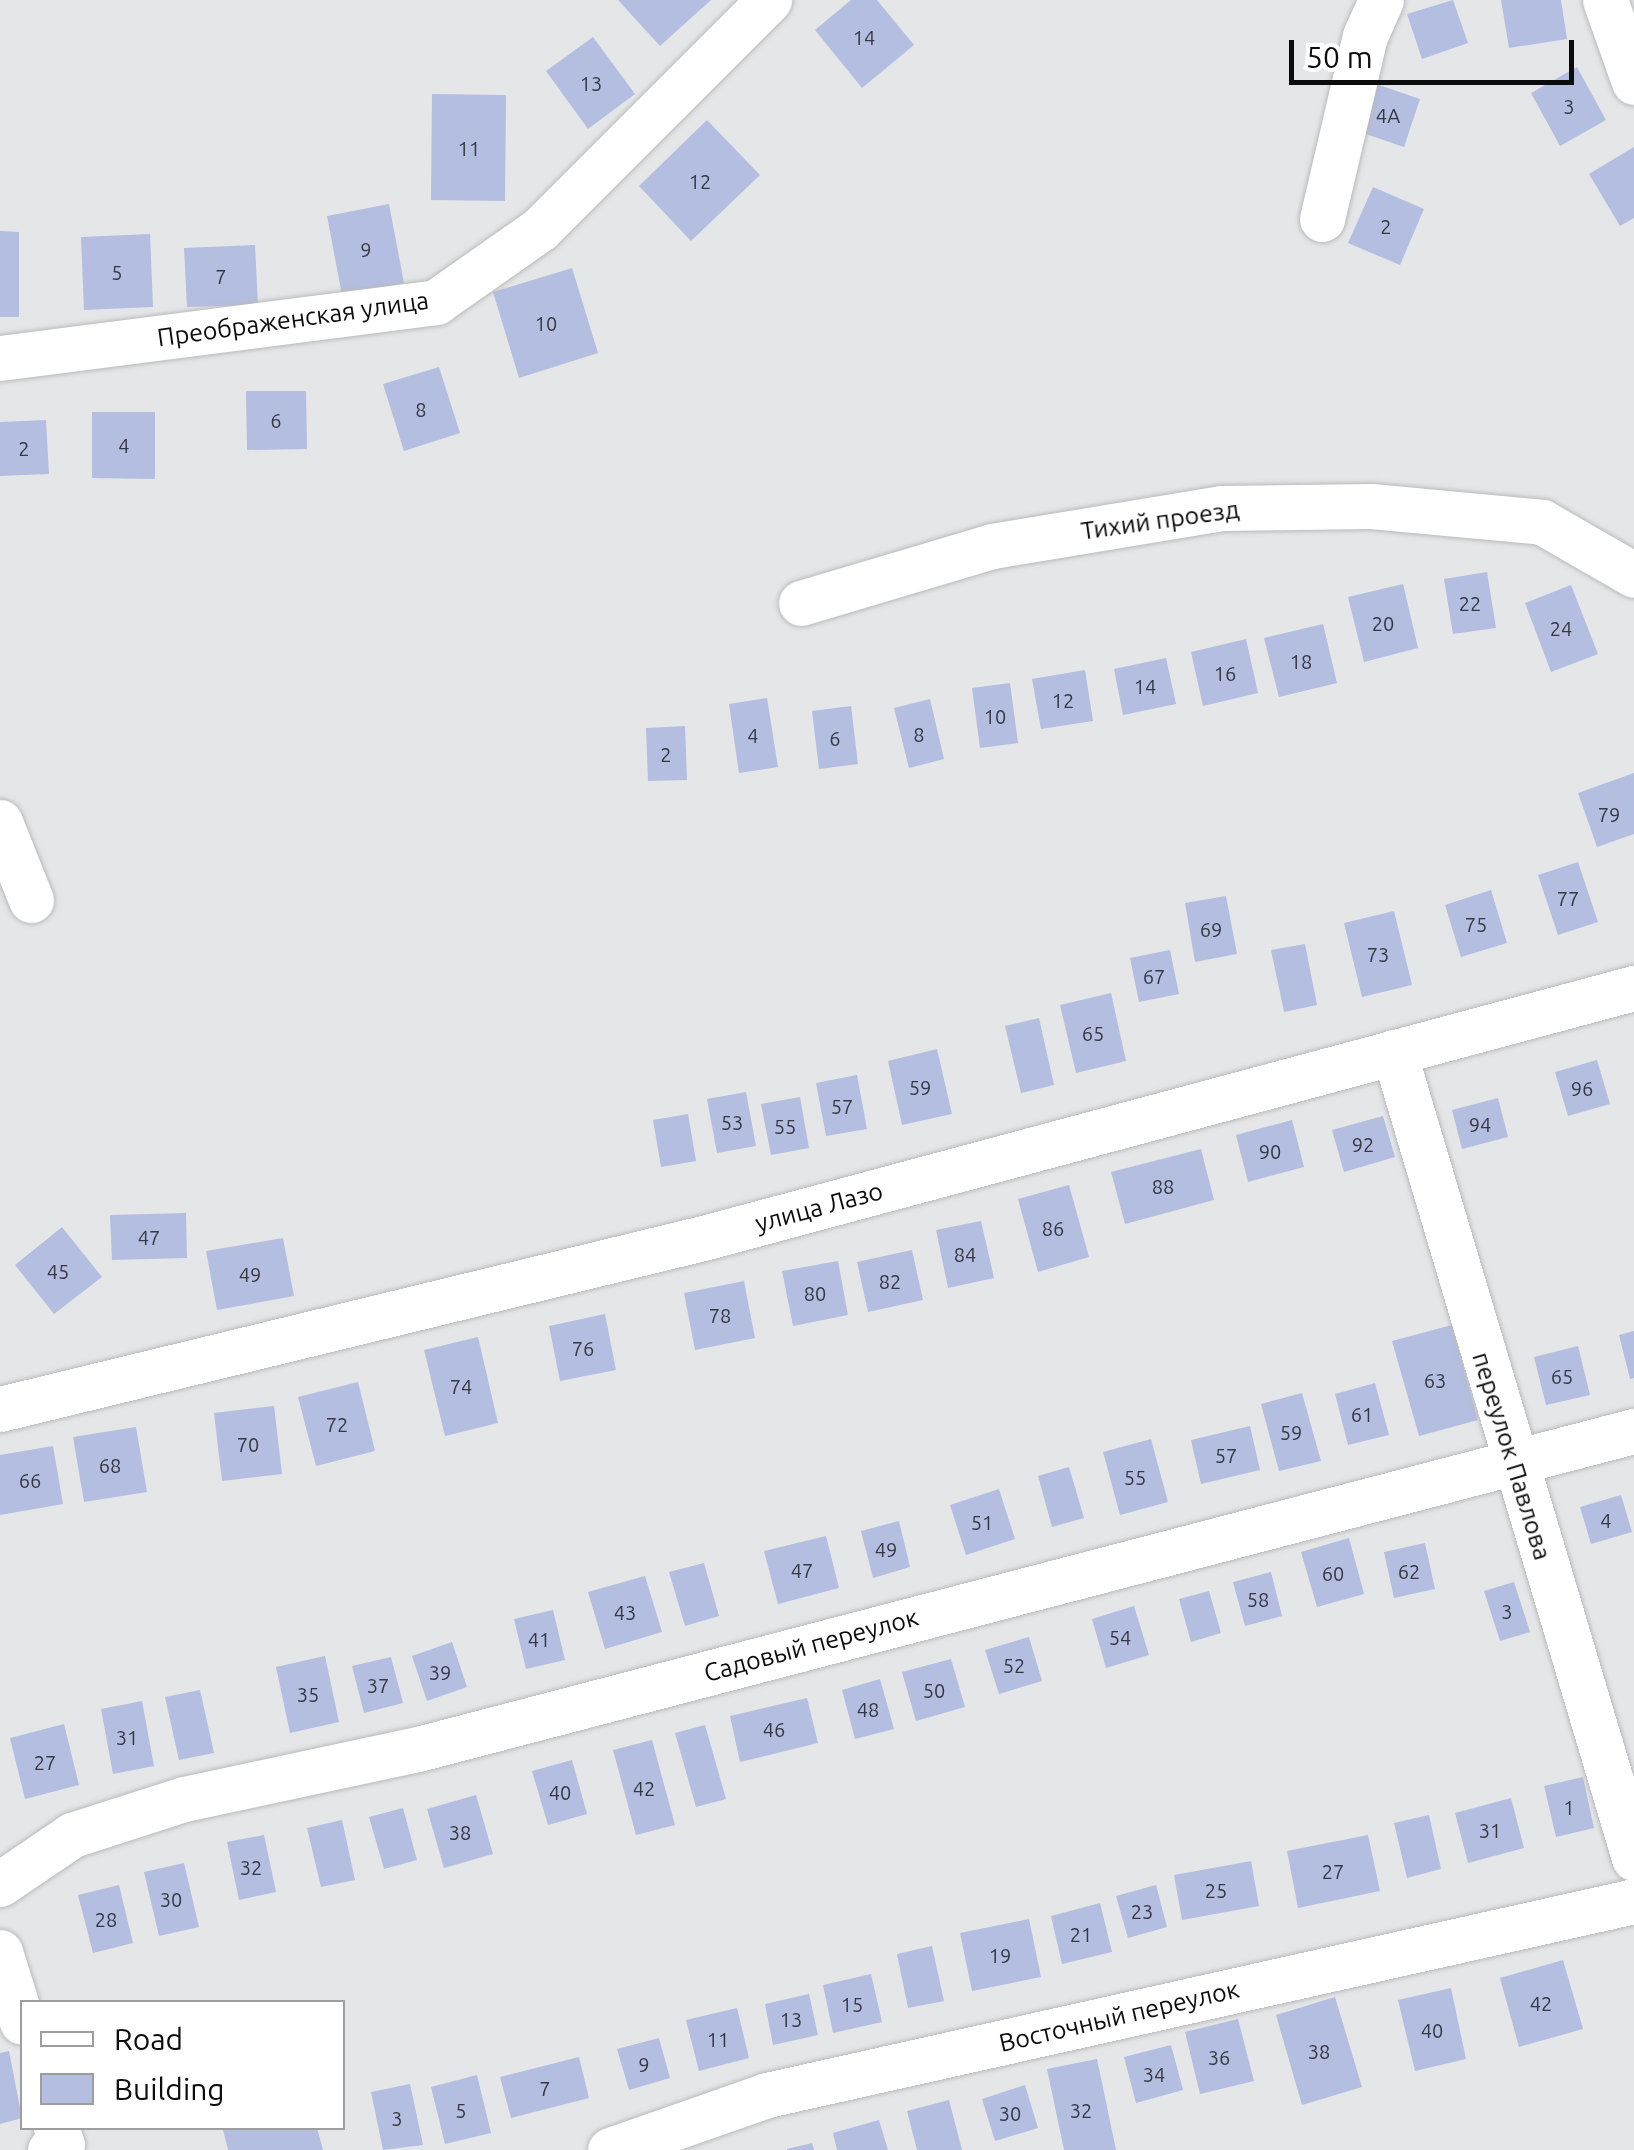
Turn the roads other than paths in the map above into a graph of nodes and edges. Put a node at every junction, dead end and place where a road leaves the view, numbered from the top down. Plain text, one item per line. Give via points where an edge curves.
1 (769, 0) edge
2 (1381, 0) edge
3 (1605, 0) edge
4 (1634, 82) edge
5 (1322, 220) dead end
6 (0, 358) edge
7 (1634, 575) edge
8 (802, 603) dead end
9 (0, 822) edge
10 (30, 900) dead end
11 (1634, 988) edge
12 (1394, 1052) junction
13 (0, 1409) edge
14 (1634, 1432) edge
15 (1512, 1461) junction
16 (1634, 1858) edge
17 (0, 1884) edge
18 (1634, 1901) edge
19 (0, 1952) edge
20 (20, 2016) edge
21 (57, 2130) edge
22 (50, 2150) edge
23 (610, 2150) edge

1 - 6 street, Преображенская улица via 540,229 436,302
2 - 5 street via 1365,36
3 - 4 street
7 - 8 street, Тихий проезд via 1542,522 1371,506 1222,508 992,546
9 - 10 street
11 - 12 street, улица Лазо
12 - 13 street, улица Лазо via 707,1238
12 - 15 street, переулок Павлова
14 - 15 street, Садовый переулок
15 - 16 street, переулок Павлова
15 - 17 street, Садовый переулок via 418,1749 184,1799 72,1835
18 - 23 street, Восточный переулок via 767,2095
19 - 20 street
21 - 22 street via 62,2144

